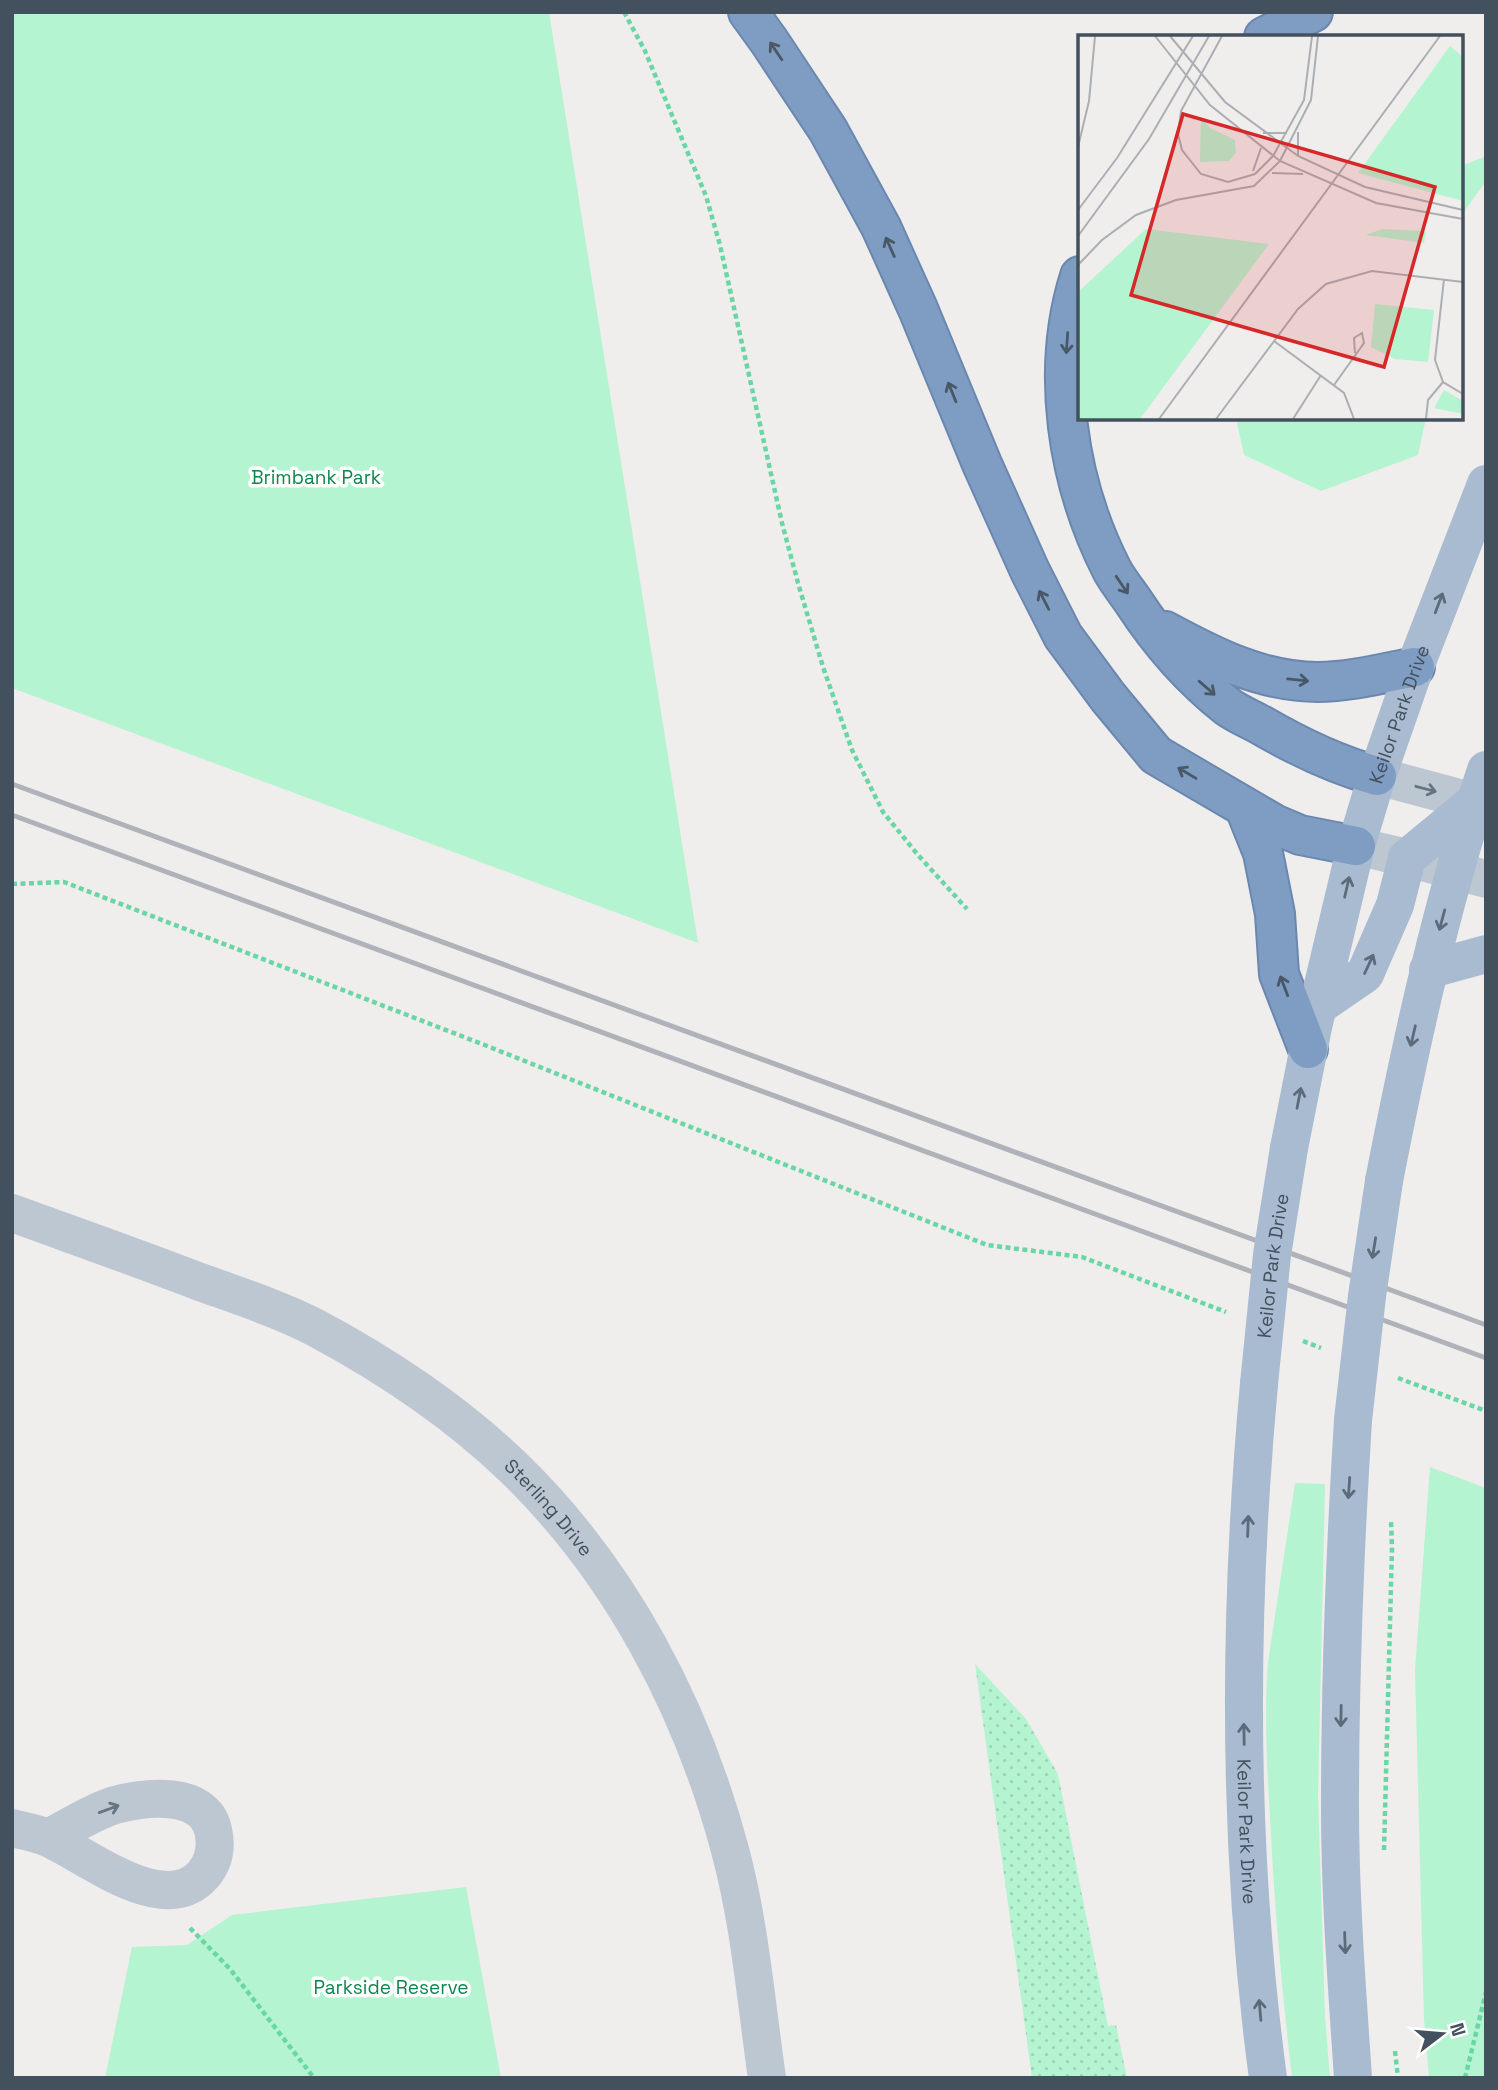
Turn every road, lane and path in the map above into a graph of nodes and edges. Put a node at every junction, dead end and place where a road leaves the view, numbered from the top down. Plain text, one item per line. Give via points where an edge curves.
1 (624, 12) edge
2 (748, 12) edge
3 (1312, 12) edge
4 (1268, 35) edge
5 (1078, 282) edge
6 (1486, 484) edge
7 (1145, 620) junction
8 (1415, 667) junction
9 (1377, 776) junction
10 (1482, 792) edge
11 (1245, 808) junction
12 (1356, 846) junction
13 (1407, 858) junction
14 (1470, 875) edge
15 (12, 884) edge
16 (967, 909) dead end
17 (1486, 954) edge
18 (1428, 970) junction
19 (1317, 1007) junction
20 (1308, 1049) junction
21 (12, 1213) edge
22 (1238, 1317) dead end
23 (1290, 1336) dead end
24 (1329, 1352) dead end
25 (1395, 1377) dead end
26 (1486, 1412) edge
27 (1391, 1516) dead end
28 (12, 1828) edge
29 (48, 1838) dead end
30 (1384, 1853) dead end
31 (191, 1930) dead end
32 (1486, 1993) edge
33 (1394, 2039) dead end
34 (314, 2078) edge
35 (767, 2078) edge
36 (1268, 2078) edge
37 (1353, 2078) edge
38 (1398, 2078) edge
39 (1465, 2078) edge

1 - 16 path via 706,196 782,523 852,750 883,811
11 -> 2 highway via 1156,755 1063,636 1003,512 881,227 828,130
3 - 4 highway
5 -> 7 highway via 1066,336 1065,371 1080,489 1113,571
8 -> 6 main road, Keilor Park Drive
7 -> 8 highway via 1233,666 1291,680 1350,679
7 -> 9 highway via 1200,683 1231,709 1330,760
8 - 9 main road, Keilor Park Drive
9 -> 10 street
9 - 12 main road, Keilor Park Drive
10 - 13 main road
10 - 14 main road
11 - 12 highway via 1300,835
20 -> 11 highway via 1279,974 1264,853
12 - 13 street
19 -> 12 main road, Keilor Park Drive
13 - 14 street
19 -> 13 main road via 1366,974 1395,905
14 -> 18 main road
15 - 22 path via 64,882 987,1245 1082,1256
17 - 18 main road
18 -> 37 main road, bridge via 1384,1181 1353,1420 1345,1549 1340,1810
19 - 20 main road, Keilor Park Drive
36 -> 20 main road, Keilor Park Drive, bridge via 1251,1900 1244,1747 1250,1474 1272,1255
21 - 35 street, Sterling Drive via 261,1304 375,1362 471,1430 515,1469 561,1520 641,1632 696,1744 731,1853
23 - 24 path
25 - 26 path
27 - 30 path
28 - 29 street
31 - 34 path via 230,1969
32 - 39 path
33 - 38 path

